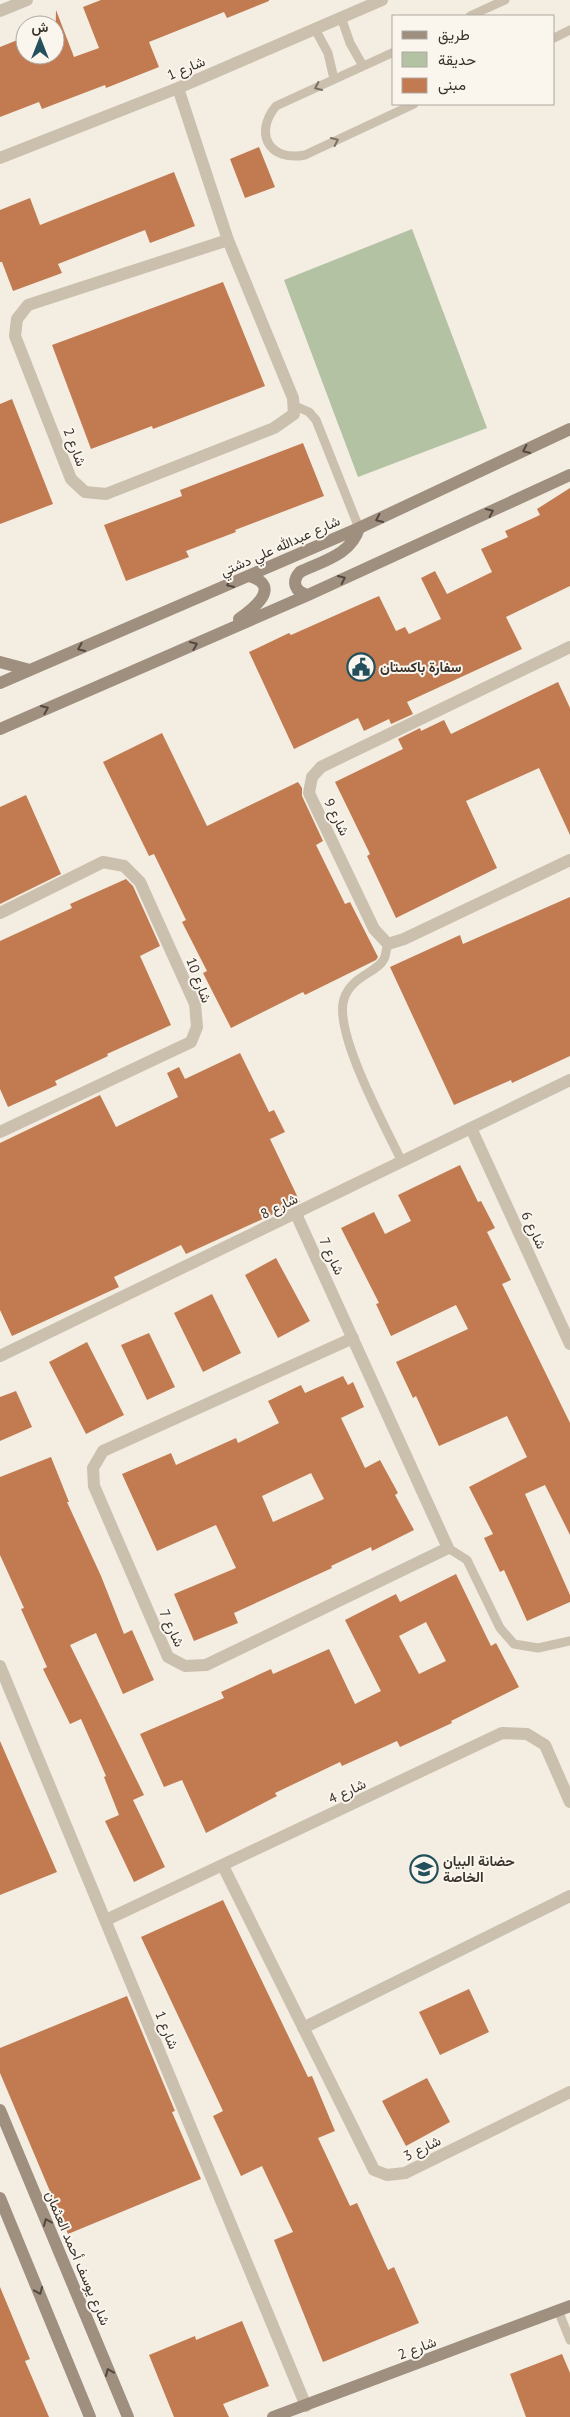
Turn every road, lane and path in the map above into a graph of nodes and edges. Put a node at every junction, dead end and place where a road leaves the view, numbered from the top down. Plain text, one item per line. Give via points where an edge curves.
1 (27, 0) edge
2 (382, 0) edge
3 (505, 0) edge
4 (0, 10) edge
5 (472, 15) edge
6 (341, 17) junction
7 (314, 29) junction
8 (570, 30) edge
9 (555, 38) edge
10 (392, 53) edge
11 (363, 66) junction
12 (334, 80) junction
13 (178, 88) junction
14 (412, 105) edge
15 (0, 158) edge
16 (228, 240) junction
17 (293, 405) junction
18 (570, 429) edge
19 (570, 475) edge
20 (359, 528) junction
21 (249, 576) junction
22 (308, 595) junction
23 (214, 636) junction
24 (569, 649) edge
25 (0, 662) edge
26 (30, 670) junction
27 (0, 683) edge
28 (0, 729) edge
29 (570, 860) edge
30 (0, 913) edge
31 (388, 944) junction
32 (570, 1080) edge
33 (471, 1128) junction
34 (0, 1132) edge
35 (402, 1162) junction
36 (296, 1214) junction
37 (353, 1338) junction
38 (570, 1344) edge
39 (0, 1356) edge
40 (448, 1548) junction
41 (570, 1641) edge
42 (0, 1666) edge
43 (570, 1802) edge
44 (223, 1866) junction
45 (570, 1896) edge
46 (106, 1920) junction
47 (303, 2028) junction
48 (570, 2092) edge
49 (0, 2110) edge
50 (0, 2198) edge
51 (564, 2308) edge
52 (570, 2340) edge
53 (306, 2406) junction
54 (90, 2417) edge
55 (128, 2417) edge
56 (274, 2417) edge

1 - 4 street
2 - 6 street, شارع 1
3 - 5 lane
6 - 7 street, شارع 1
6 - 11 lane
7 - 12 lane via 328,53
7 - 13 street, شارع 1
8 - 9 lane
10 - 11 lane
11 - 12 lane
12 -> 14 lane via 276,106 267,117 264,131 268,144 278,154 292,158 306,155
13 - 15 street, شارع 1
13 - 16 street
16 - 17 street via 293,398
16 - 17 street, شارع 2 via 28,304 17,320 15,336 71,479 85,492 106,494 274,428 294,414
17 - 20 lane via 309,412 316,420
18 -> 20 main road, شارع عبدالله علي دشتي
22 -> 19 main road
20 - 21 main road, شارع عبدالله علي دشتي
20 - 22 main road via 354,541 344,551 296,577 297,589
21 - 23 main road via 260,581 263,598
21 -> 26 main road, شارع عبدالله علي دشتي
22 - 23 main road
28 -> 23 main road
24 - 31 street, شارع 9 via 321,767 312,777 309,793 374,928
25 - 26 main road
26 - 27 main road, شارع عبدالله علي دشتي
29 - 31 street
30 - 34 street, شارع 10 via 103,862 124,866 140,882 195,1004 197,1027 191,1042
31 - 35 lane via 383,960 353,983 344,998 342,1015 357,1065
32 - 33 street, شارع 8
33 - 35 street, شارع 8
33 - 38 street, شارع 6
35 - 36 street, شارع 8
36 - 37 street, شارع 7
36 - 39 street, شارع 8
37 - 40 street, شارع 7
37 - 40 street, شارع 7 via 103,1451 93,1468 94,1486 168,1656 185,1666 206,1666
40 - 41 lane via 467,1560 500,1628 514,1644 538,1648
42 - 46 street, شارع 1
43 - 44 street, شارع 4 via 545,1746 527,1734 502,1733
44 - 46 street, شارع 4
44 - 47 street, شارع 3
45 - 47 street
46 - 53 street, شارع 1
47 - 48 street, شارع 3 via 374,2170 387,2175 405,2173
55 -> 49 main road, شارع يوسف أحمد العثمان
50 -> 54 main road
51 - 52 lane
51 - 53 main road, شارع 2
53 - 56 main road, شارع 2

